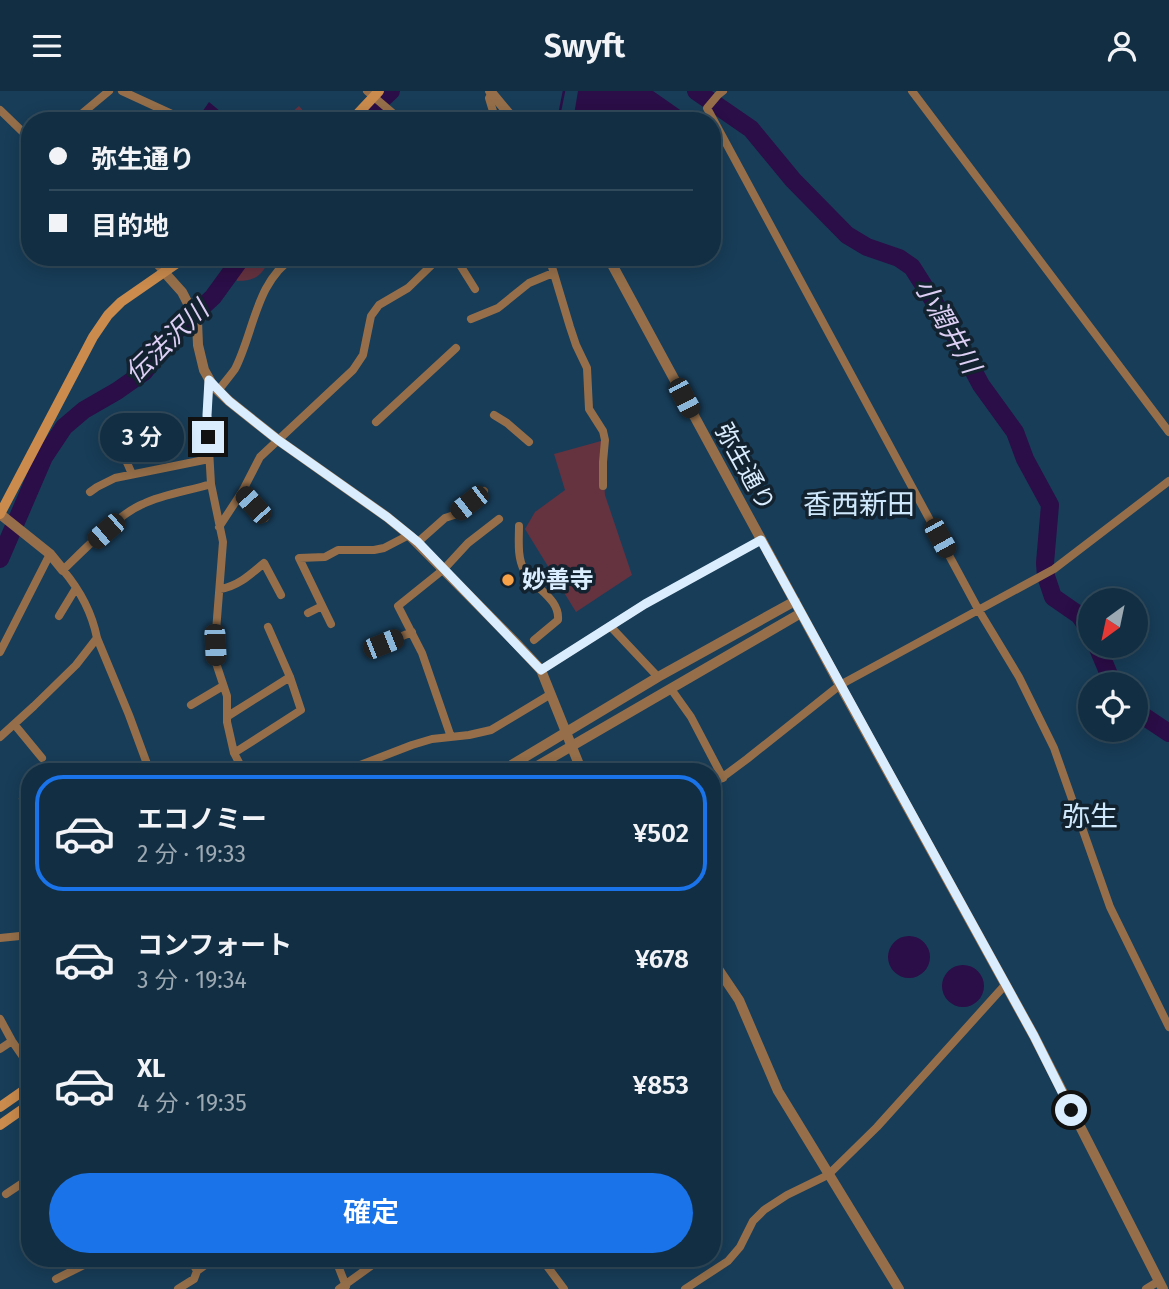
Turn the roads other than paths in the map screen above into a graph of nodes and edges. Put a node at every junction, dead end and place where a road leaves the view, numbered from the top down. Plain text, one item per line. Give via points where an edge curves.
1 (109, 91) edge
2 (122, 91) edge
3 (912, 91) edge
4 (491, 92) edge
5 (720, 93) edge
6 (376, 96) edge
7 (0, 110) edge
8 (84, 112) edge
9 (168, 112) edge
10 (360, 112) edge
11 (393, 112) edge
12 (493, 112) edge
13 (508, 112) edge
14 (709, 112) edge
15 (21, 130) edge
16 (721, 135) edge
17 (159, 266) edge
18 (173, 266) edge
19 (282, 266) edge
20 (428, 266) edge
21 (461, 266) edge
22 (551, 266) edge
23 (613, 266) edge
24 (165, 272) junction
25 (553, 273) junction
26 (475, 289) dead end
27 (471, 319) dead end
28 (456, 348) dead end
29 (209, 380) junction
30 (218, 391) junction
31 (494, 415) dead end
32 (376, 422) dead end
33 (1169, 432) edge
34 (278, 440) junction
35 (529, 442) dead end
36 (121, 449) dead end
37 (209, 459) junction
38 (132, 474) junction
39 (1169, 481) edge
40 (211, 484) junction
41 (603, 486) dead end
42 (484, 491) dead end
43 (90, 492) dead end
44 (242, 492) junction
45 (2, 516) edge
46 (265, 517) dead end
47 (499, 519) dead end
48 (519, 526) dead end
49 (219, 527) junction
50 (413, 539) junction
51 (761, 540) junction
52 (50, 554) junction
53 (444, 569) junction
54 (63, 570) junction
55 (76, 588) junction
56 (220, 589) junction
57 (281, 596) dead end
58 (794, 601) junction
59 (322, 606) junction
60 (978, 609) junction
61 (308, 613) dead end
62 (801, 613) junction
63 (59, 616) dead end
64 (331, 624) dead end
65 (610, 626) junction
66 (268, 627) dead end
67 (412, 632) junction
68 (96, 638) junction
69 (534, 640) dead end
70 (383, 644) dead end
71 (0, 652) edge
72 (541, 670) junction
73 (290, 677) junction
74 (658, 677) junction
75 (840, 685) junction
76 (223, 686) junction
77 (671, 689) junction
78 (551, 694) junction
79 (191, 705) dead end
80 (228, 716) junction
81 (14, 724) junction
82 (566, 732) junction
83 (0, 737) edge
84 (451, 737) junction
85 (572, 745) junction
86 (234, 753) junction
87 (42, 758) dead end
88 (147, 763) edge
89 (239, 763) edge
90 (365, 763) edge
91 (515, 763) edge
92 (542, 763) edge
93 (579, 763) edge
94 (715, 763) edge
95 (721, 774) edge
96 (723, 778) joint
97 (21, 936) edge
98 (0, 938) edge
99 (721, 973) edge
100 (1005, 985) junction
101 (0, 1019) edge
102 (1169, 1027) edge
103 (12, 1041) junction
104 (0, 1049) edge
105 (21, 1054) edge
106 (21, 1092) edge
107 (0, 1107) edge
108 (21, 1110) edge
109 (0, 1125) edge
110 (828, 1175) junction
111 (21, 1184) edge
112 (6, 1193) dead end
113 (721, 1266) edge
114 (80, 1267) edge
115 (195, 1267) edge
116 (203, 1267) edge
117 (338, 1267) edge
118 (371, 1267) edge
119 (548, 1267) edge
120 (719, 1267) edge
121 (197, 1271) junction
122 (56, 1279) dead end
123 (1161, 1285) edge
124 (344, 1288) edge
125 (178, 1289) edge
126 (564, 1289) edge
127 (685, 1289) edge
128 (899, 1289) edge
129 (1146, 1289) edge

1 - 8 street
2 - 9 street
3 - 33 street
4 - 12 street
4 - 13 street
5 - 14 street
6 - 10 main road
6 - 11 street
7 - 15 street
16 - 60 street
17 - 24 street
18 - 24 main road
19 - 30 street via 267,286 234,369
20 - 34 street via 408,288 379,305 371,316 363,355 353,370
21 - 26 street
22 - 25 street
23 - 51 street, 弥生通り
24 - 29 street via 197,321 198,345
24 - 45 main road via 121,302 93,337
25 - 27 street via 529,283 498,308
25 - 41 street via 587,367 589,409 606,440
28 - 32 street
29 - 30 street
29 - 37 street
30 - 34 street
31 - 35 street
34 - 44 street via 260,457
34 - 50 street
36 - 38 street
37 - 38 street
37 - 40 street
38 - 43 street
39 - 60 street via 1054,569
40 - 49 street
40 - 54 street via 134,508
42 - 50 street
44 - 46 street
44 - 49 street
45 - 52 street
47 - 53 street
48 - 69 street via 523,569 559,613 558,620
49 - 56 street via 223,549
50 - 53 street
50 - 59 street via 374,550 338,550 325,557 299,558
51 - 58 street, 弥生通り
51 - 65 street
52 - 54 street
52 - 71 street
53 - 67 street via 398,606
53 - 72 street
54 - 55 street
55 - 63 street
55 - 68 street
56 - 57 street via 246,579 264,563
56 - 76 street via 215,654
58 - 62 street, 弥生通り
58 - 74 street
59 - 61 street
59 - 64 street
60 - 75 street
60 - 102 street via 1054,748 1110,907
62 - 75 street, 弥生通り
62 - 77 street
65 - 72 street
65 - 74 street
66 - 73 street
67 - 70 street
67 - 84 street
68 - 81 street via 76,665
68 - 88 street
72 - 78 street
73 - 80 street
73 - 86 street via 301,710
74 - 82 street
75 - 96 street
75 - 100 street, 弥生通り
76 - 79 street
76 - 80 street
77 - 85 street
77 - 94 street
78 - 82 street
78 - 84 street via 498,727
80 - 86 street
81 - 83 street
81 - 87 street
82 - 85 street
82 - 91 street
84 - 90 street via 412,745
85 - 92 street
85 - 93 street
86 - 89 street
95 - 96 street
97 - 98 street
99 - 110 street via 739,1000 778,1091
100 - 110 street
100 - 123 street, 弥生通り
101 - 103 street
103 - 104 street
103 - 105 street
106 - 107 main road
108 - 109 main road
110 - 113 street via 764,1210 740,1248
110 - 128 street
111 - 112 street
114 - 122 street
115 - 121 street
116 - 121 street
117 - 124 street
118 - 124 street
119 - 126 street
120 - 127 street
121 - 125 street via 194,1279
123 - 129 street

